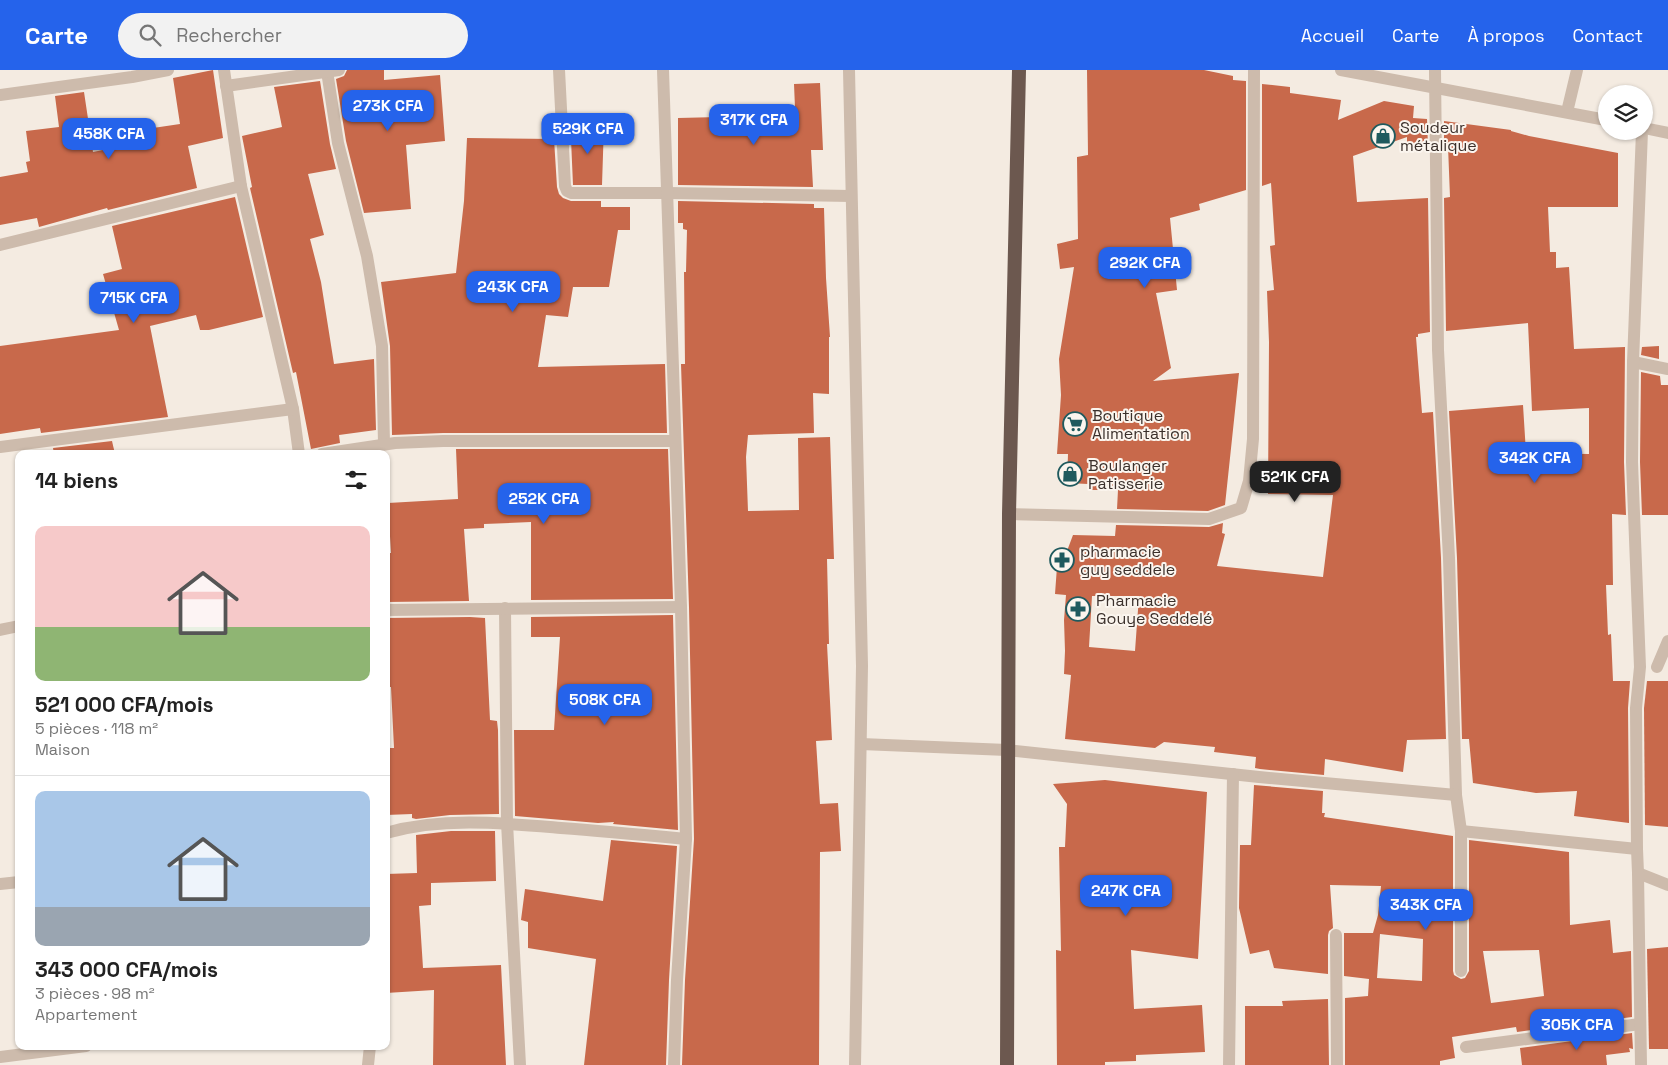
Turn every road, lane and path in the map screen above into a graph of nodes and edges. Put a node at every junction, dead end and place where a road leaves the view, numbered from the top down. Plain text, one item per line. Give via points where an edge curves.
1 (168, 70) edge
2 (224, 70) edge
3 (333, 70) edge
4 (559, 70) edge
5 (664, 70) edge
6 (850, 70) edge
7 (1018, 70) edge
8 (1254, 70) edge
9 (1340, 70) edge
10 (1434, 70) edge
11 (1577, 70) edge
12 (226, 86) junction
13 (1434, 87) junction
14 (0, 95) edge
15 (1568, 112) junction
16 (1598, 118) edge
17 (1653, 130) edge
18 (1668, 133) edge
19 (1642, 140) edge
20 (241, 186) junction
21 (668, 193) junction
22 (851, 196) junction
23 (0, 245) edge
24 (1633, 362) junction
25 (1668, 370) edge
26 (293, 409) junction
27 (675, 441) junction
28 (384, 444) junction
29 (0, 447) edge
30 (48, 448) edge
31 (298, 450) edge
32 (347, 450) edge
33 (1009, 514) junction
34 (681, 607) junction
35 (505, 608) junction
36 (390, 610) edge
37 (15, 627) edge
38 (0, 630) edge
39 (1668, 641) edge
40 (1640, 667) junction
41 (1662, 668) edge
42 (861, 744) junction
43 (1007, 750) junction
44 (1233, 774) junction
45 (1456, 795) junction
46 (507, 823) junction
47 (1461, 831) junction
48 (390, 832) edge
49 (686, 839) junction
50 (1636, 849) junction
51 (1638, 873) junction
52 (15, 882) edge
53 (0, 884) edge
54 (1668, 885) edge
55 (1336, 935) dead end
56 (1461, 971) dead end
57 (1640, 1024) junction
58 (1466, 1047) dead end
59 (55, 1050) edge
60 (370, 1050) edge
61 (0, 1057) edge
62 (368, 1065) edge
63 (520, 1065) edge
64 (674, 1065) edge
65 (855, 1065) edge
66 (1007, 1065) edge
67 (1229, 1065) edge
68 (1337, 1065) edge
69 (1641, 1065) edge

1 - 14 street
2 - 12 street
3 - 12 street
3 - 28 street via 338,143 367,256 382,346
4 - 21 street via 566,191
5 - 21 street
6 - 22 street
7 - 33 highway
8 - 33 street via 1253,439 1249,481 1241,508 1209,519
9 - 13 street
10 - 13 street
11 - 15 street
12 - 20 street
13 - 15 street
13 - 45 street via 1438,350 1449,558
15 - 16 street
17 - 18 street
19 - 24 street
20 - 23 street
20 - 26 street
21 - 22 street
21 - 27 street
22 - 42 street via 860,532
24 - 25 street
24 - 40 street via 1632,462
26 - 30 street
26 - 31 street
27 - 28 street
27 - 34 street
28 - 32 street
29 - 30 street
33 - 43 highway
34 - 35 street
34 - 49 street
35 - 36 street
35 - 46 street
37 - 38 street
39 - 41 street
40 - 41 street
40 - 50 street via 1636,708
42 - 43 street
42 - 65 street
43 - 44 street
43 - 66 highway
44 - 45 street
44 - 67 street
45 - 47 street
46 - 48 street via 430,823
46 - 49 street
46 - 63 street
47 - 50 street
47 - 56 street
49 - 64 street
50 - 51 street
51 - 54 street
51 - 57 street
52 - 53 street
55 - 68 street
57 - 58 street
57 - 69 street
59 - 61 street
60 - 62 street

